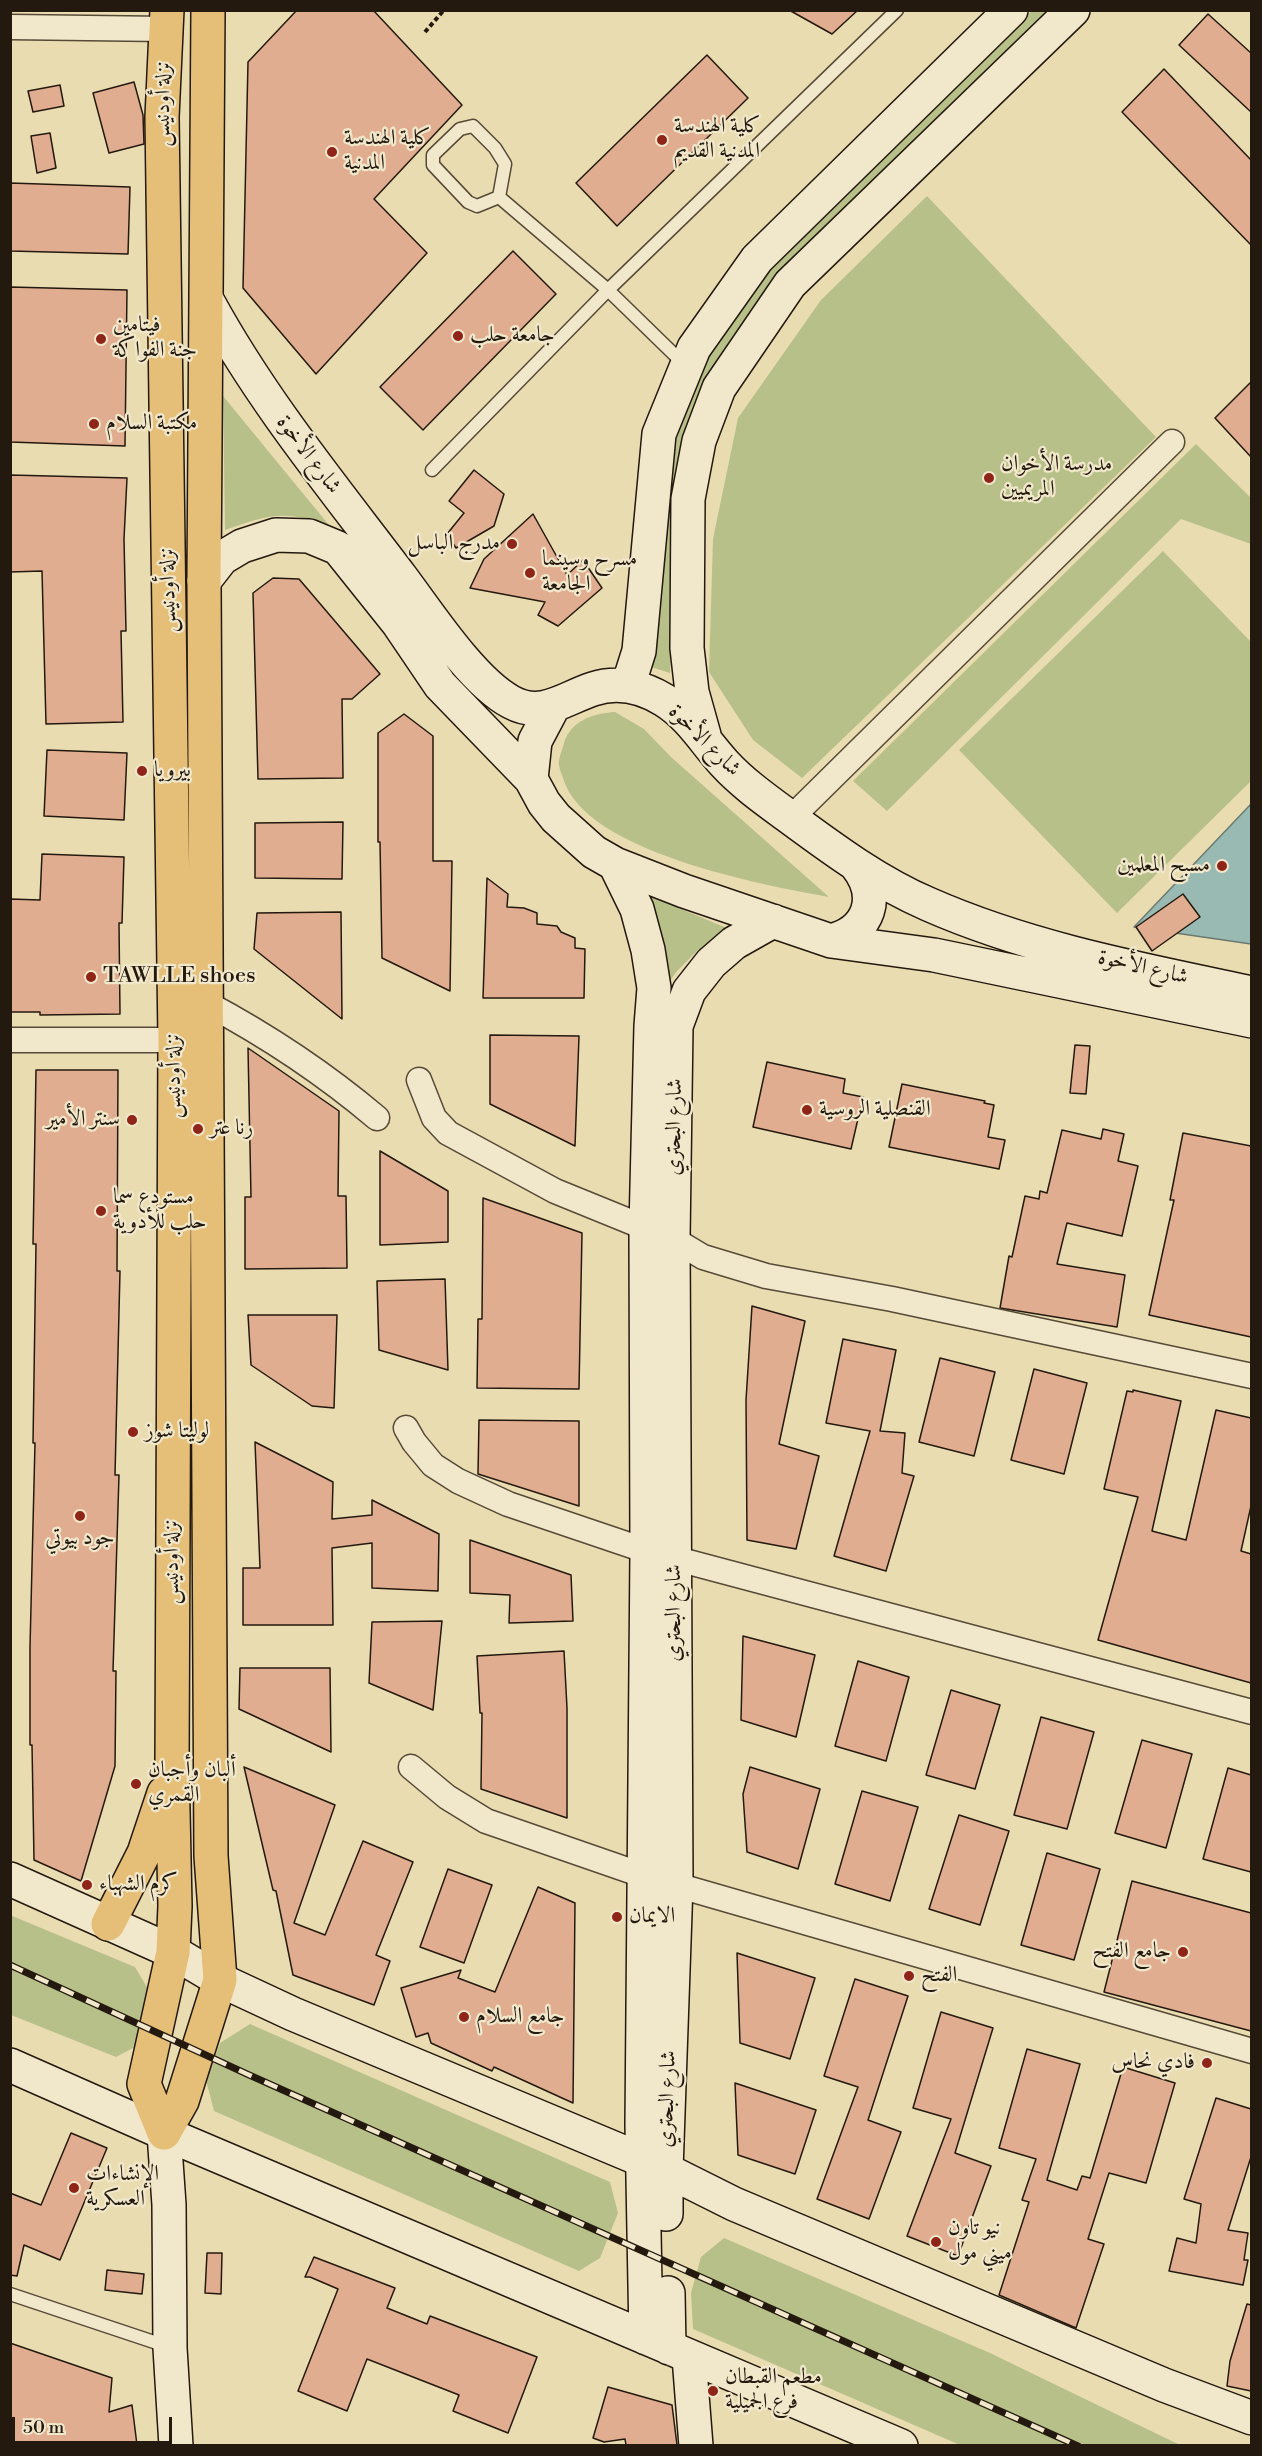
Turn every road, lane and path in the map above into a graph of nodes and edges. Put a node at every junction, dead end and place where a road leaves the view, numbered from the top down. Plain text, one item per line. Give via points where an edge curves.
1 (208, 10) edge
2 (444, 10) edge
3 (897, 10) edge
4 (1011, 10) edge
5 (1073, 10) edge
6 (166, 20) edge
7 (10, 27) edge
8 (425, 32) dead end
9 (499, 197) junction
10 (608, 290) junction
11 (208, 302) junction
12 (686, 367) junction
13 (1172, 442) dead end
14 (432, 470) dead end
15 (204, 581) junction
16 (628, 686) junction
17 (553, 707) junction
18 (705, 739) junction
19 (531, 779) junction
20 (791, 818) junction
21 (615, 864) junction
22 (856, 865) junction
23 (773, 921) junction
24 (831, 941) junction
25 (1251, 993) edge
26 (206, 1003) junction
27 (1251, 1021) edge
28 (10, 1040) edge
29 (175, 1040) junction
30 (419, 1080) dead end
31 (377, 1118) dead end
32 (660, 1233) junction
33 (1251, 1376) edge
34 (406, 1428) dead end
35 (661, 1556) junction
36 (1251, 1712) edge
37 (172, 1765) junction
38 (411, 1767) dead end
39 (10, 1879) edge
40 (660, 1880) junction
41 (108, 1924) junction
42 (173, 1952) junction
43 (220, 1980) junction
44 (1251, 2051) edge
45 (10, 2065) edge
46 (164, 2133) junction
47 (654, 2165) junction
48 (10, 2294) edge
49 (170, 2348) junction
50 (668, 2348) junction
51 (1251, 2418) edge
52 (176, 2445) edge
53 (696, 2445) edge
54 (901, 2445) edge

1 - 11 main road
2 - 8 path
3 - 10 lane
4 - 12 main road via 757,259 694,348
5 - 18 main road via 790,284 719,388 699,441 688,499 687,648 692,692
6 - 7 street
6 - 29 main road, نزلة أودنيس via 162,117
9 - 9 lane via 505,164 473,126 460,129 433,155 433,165 468,202 477,206
9 - 10 lane
10 - 12 lane
10 - 14 lane
11 - 15 main road
11 - 17 main road, شارع الأخوة via 265,398 462,658 510,702 529,709
12 - 16 main road via 659,434 639,651
13 - 20 street
15 - 19 main road, شارع الأخوة via 222,558 242,546 276,535 309,536 338,548 398,623 440,685
15 - 26 main road
16 - 17 main road, شارع الأخوة via 594,689
16 - 18 main road, شارع الأخوة via 679,711
17 - 19 main road via 535,741
18 - 20 main road, شارع الأخوة via 725,765
19 - 21 main road, شارع الأخوة via 556,818 574,836
20 - 22 main road, شارع الأخوة
21 - 23 main road, شارع الأخوة
21 - 32 main road, شارع البحتري via 637,909 654,988 651,1026
22 - 24 main road via 869,886 868,911 854,932
22 - 25 main road, شارع الأخوة via 924,903 1001,933
23 - 24 main road, شارع الأخوة
23 - 32 main road, شارع البحتري via 734,943 711,963 689,992 676,1026
24 - 27 main road, شارع الأخوة via 934,955
26 - 31 street via 250,1026
26 - 43 main road via 211,1856
28 - 29 street
29 - 37 main road, نزلة أودنيس
30 - 32 street via 434,1118 448,1133 555,1191
32 - 33 street via 703,1257 766,1276
32 - 35 main road, شارع البحتري
34 - 35 street via 433,1465 458,1481 508,1504
35 - 36 street
35 - 40 main road, شارع البحتري
37 - 41 main road via 144,1853
37 - 42 main road, نزلة أودنيس
38 - 40 street via 447,1797 486,1821
39 - 41 main road
40 - 44 street
40 - 47 main road, شارع البحتري
41 - 42 main road
42 - 43 main road
42 - 46 main road, نزلة أودنيس via 144,2084
43 - 46 main road via 182,2101
43 - 47 main road
45 - 46 main road
46 - 49 main road
46 - 50 main road
47 - 50 main road, شارع البحتري
47 - 51 main road via 734,2204
48 - 49 lane
49 - 52 main road
50 - 53 main road, شارع البحتري
50 - 54 main road

